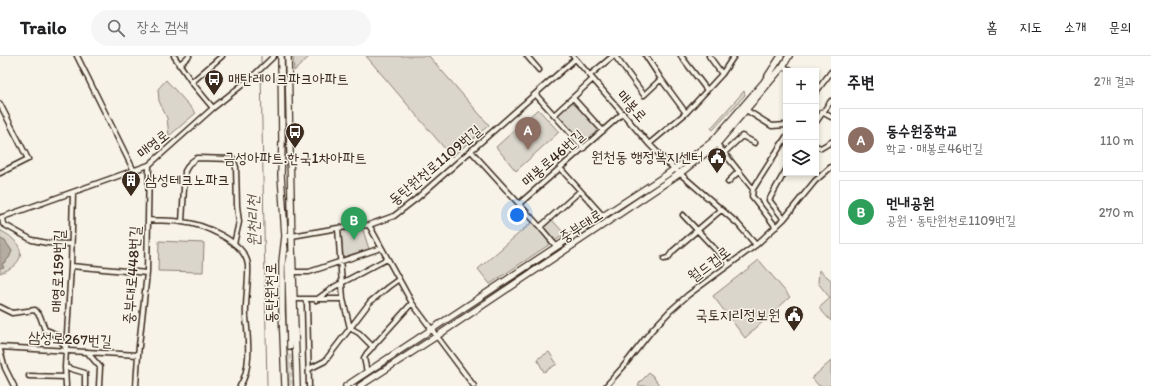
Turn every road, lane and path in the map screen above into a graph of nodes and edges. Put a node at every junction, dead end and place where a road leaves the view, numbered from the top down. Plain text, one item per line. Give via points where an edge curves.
1 (78, 56) edge
2 (174, 56) edge
3 (189, 56) edge
4 (222, 56) edge
5 (274, 56) edge
6 (281, 56) edge
7 (288, 56) edge
8 (527, 56) edge
9 (614, 56) edge
10 (646, 56) edge
11 (681, 56) edge
12 (709, 56) edge
13 (734, 56) edge
14 (781, 56) edge
15 (789, 56) edge
16 (574, 57) edge
17 (179, 64) junction
18 (783, 66) junction
19 (786, 68) edge
20 (539, 70) dead end
21 (831, 72) edge
22 (722, 74) junction
23 (592, 77) junction
24 (661, 79) junction
25 (192, 82) junction
26 (819, 87) edge
27 (707, 90) junction
28 (536, 95) junction
29 (573, 98) junction
30 (831, 101) edge
31 (0, 104) edge
32 (213, 108) junction
33 (746, 110) junction
34 (822, 112) junction
35 (623, 113) junction
36 (686, 113) junction
37 (554, 115) junction
38 (819, 117) edge
39 (831, 117) edge
40 (783, 125) edge
41 (603, 131) junction
42 (784, 140) edge
43 (831, 142) edge
44 (755, 143) dead end
45 (649, 144) junction
46 (717, 144) junction
47 (819, 147) edge
48 (584, 148) junction
49 (471, 151) junction
50 (724, 153) junction
51 (149, 165) junction
52 (831, 167) edge
53 (560, 168) junction
54 (674, 170) junction
55 (134, 171) junction
56 (739, 171) junction
57 (0, 173) edge
58 (679, 174) junction
59 (783, 175) edge
60 (728, 182) dead end
61 (654, 183) junction
62 (658, 189) junction
63 (753, 189) junction
64 (580, 191) junction
65 (73, 193) junction
66 (520, 204) junction
67 (721, 210) junction
68 (684, 215) dead end
69 (603, 216) junction
70 (1, 217) edge
71 (784, 219) junction
72 (148, 220) junction
73 (182, 222) junction
74 (369, 225) junction
75 (540, 227) junction
76 (776, 227) junction
77 (338, 228) junction
78 (697, 230) junction
79 (284, 236) junction
80 (292, 236) junction
81 (72, 244) junction
82 (234, 244) junction
83 (756, 245) junction
84 (556, 246) junction
85 (381, 248) junction
86 (664, 259) dead end
87 (387, 260) junction
88 (340, 262) junction
89 (729, 264) junction
90 (71, 266) junction
91 (293, 272) junction
92 (147, 273) junction
93 (398, 279) junction
94 (342, 283) junction
95 (294, 299) junction
96 (343, 299) junction
97 (305, 300) junction
98 (316, 300) junction
99 (412, 304) junction
100 (0, 307) edge
101 (350, 328) junction
102 (432, 329) junction
103 (437, 336) junction
104 (373, 347) junction
105 (0, 348) edge
106 (67, 351) junction
107 (87, 352) junction
108 (138, 355) junction
109 (65, 367) junction
110 (309, 369) junction
111 (367, 372) junction
112 (29, 376) dead end
113 (65, 377) junction
114 (14, 386) edge
115 (66, 386) edge
116 (85, 386) edge
117 (99, 386) edge
118 (136, 386) edge
119 (240, 386) edge
120 (285, 386) edge
121 (297, 386) edge
122 (309, 386) edge
123 (346, 386) edge
124 (360, 386) edge
125 (474, 386) edge
126 (606, 386) edge

1 - 55 street
2 - 17 street
3 - 17 street
4 - 25 street
5 - 32 street, 매영로
6 - 79 main road, 동탄원천로
7 - 80 main road, 동탄원천로
8 - 20 street
9 - 23 street, 매봉로46번길
9 - 24 street via 644,95
10 - 24 street
11 - 27 street
12 - 22 street
13 - 22 street
14 - 54 main road, 중부대로 via 764,82 713,141
15 - 18 main road, 중부대로
16 - 23 street, 매봉로
16 - 28 street, 동탄원천로1109번길
17 - 25 street
18 - 19 street
18 - 33 main road, 중부대로
21 - 26 street
22 - 27 street
23 - 29 street, 매봉로46번길
23 - 35 street, 매봉로
24 - 36 street
25 - 32 street
27 - 36 street
28 - 37 street
28 - 49 street, 동탄원천로1109번길
29 - 37 street, 매봉로46번길
29 - 41 street, 매봉로46번길
30 - 34 street
31 - 57 street via 28,159
32 - 51 street, 매영로
33 - 40 street via 772,126
33 - 46 main road, 중부대로
34 - 38 street
34 - 39 street
35 - 41 street, 매봉로46번길
35 - 45 street, 매봉로
36 - 45 street
37 - 48 street
41 - 48 street, 매봉로46번길
42 - 63 street
43 - 47 street
44 - 50 street via 742,136
45 - 54 street, 매봉로
46 - 50 street
46 - 58 main road, 중부대로
48 - 53 street, 매봉로46번길
49 - 66 street
49 - 74 street, 동탄원천로1109번길 via 394,216
50 - 56 street
51 - 55 street, 매영로
51 - 72 street, 중부대로448번길
52 - 71 street, 월드컵로
53 - 64 street, 중부대로
53 - 66 street, 매봉로46번길
54 - 58 street, 매봉로
54 - 61 main road, 중부대로
55 - 65 street, 매영로
56 - 60 street
56 - 63 street
58 - 62 main road, 중부대로
58 - 67 street, 매봉로
59 - 71 street via 769,200
61 - 62 main road
61 - 69 main road, 중부대로
62 - 103 main road, 중부대로
63 - 76 street via 752,196
64 - 69 street, 중부대로
64 - 75 street
65 - 70 street, 매영로
65 - 81 street, 매영로159번길
66 - 75 street
67 - 78 street
67 - 83 street, 매봉로 via 738,224
68 - 78 street
69 - 84 main road, 중부대로
70 - 81 street via 4,224 32,240
71 - 76 street, 월드컵로
72 - 73 street
72 - 92 street, 중부대로448번길
73 - 82 street via 199,225
73 - 82 street via 185,171 190,163 197,158 234,159 239,222
74 - 77 street, 동탄원천로1109번길
74 - 85 street
75 - 84 street
76 - 83 street, 월드컵로
77 - 80 street, 동탄원천로1109번길
77 - 88 street
78 - 86 street
78 - 89 street
79 - 80 street, 동탄원천로1109번길
79 - 80 main road via 288,346 288,262
79 - 120 main road, 동탄원천로 via 282,310
80 - 91 main road, 동탄원천로
81 - 90 street, 매영로159번길
82 - 119 street via 241,249 248,264 248,344 245,377
83 - 89 street, 월드컵로
84 - 102 main road, 중부대로
85 - 87 street
85 - 88 street
87 - 93 street
87 - 94 street
88 - 91 street via 309,272
88 - 94 street
89 - 126 street, 월드컵로 via 670,311
90 - 92 street
90 - 106 street, 매영로159번길
91 - 95 main road, 동탄원천로
92 - 108 street, 중부대로448번길
93 - 99 street
93 - 101 street via 370,302
94 - 96 street
94 - 98 street
95 - 97 street
95 - 121 main road, 동탄원천로
96 - 98 street
96 - 101 street
97 - 98 street
97 - 110 street
99 - 102 street
99 - 104 street
100 - 106 street via 12,313 34,310 40,316 44,330 58,336
101 - 104 street
101 - 110 street via 325,361
102 - 103 street
102 - 111 main road, 중부대로
103 - 124 main road, 중부대로
103 - 125 street
104 - 111 street via 364,358
105 - 106 street, 삼성로267번길
105 - 114 street via 5,368
106 - 107 street, 삼성로267번길
106 - 109 street, 매영로159번길
107 - 108 street, 삼성로267번길
107 - 117 street via 100,366
108 - 118 street, 중부대로448번길
109 - 113 street, 매영로159번길
109 - 116 street via 85,373
110 - 122 street
111 - 123 main road, 중부대로
112 - 113 street
113 - 115 street, 매영로159번길

